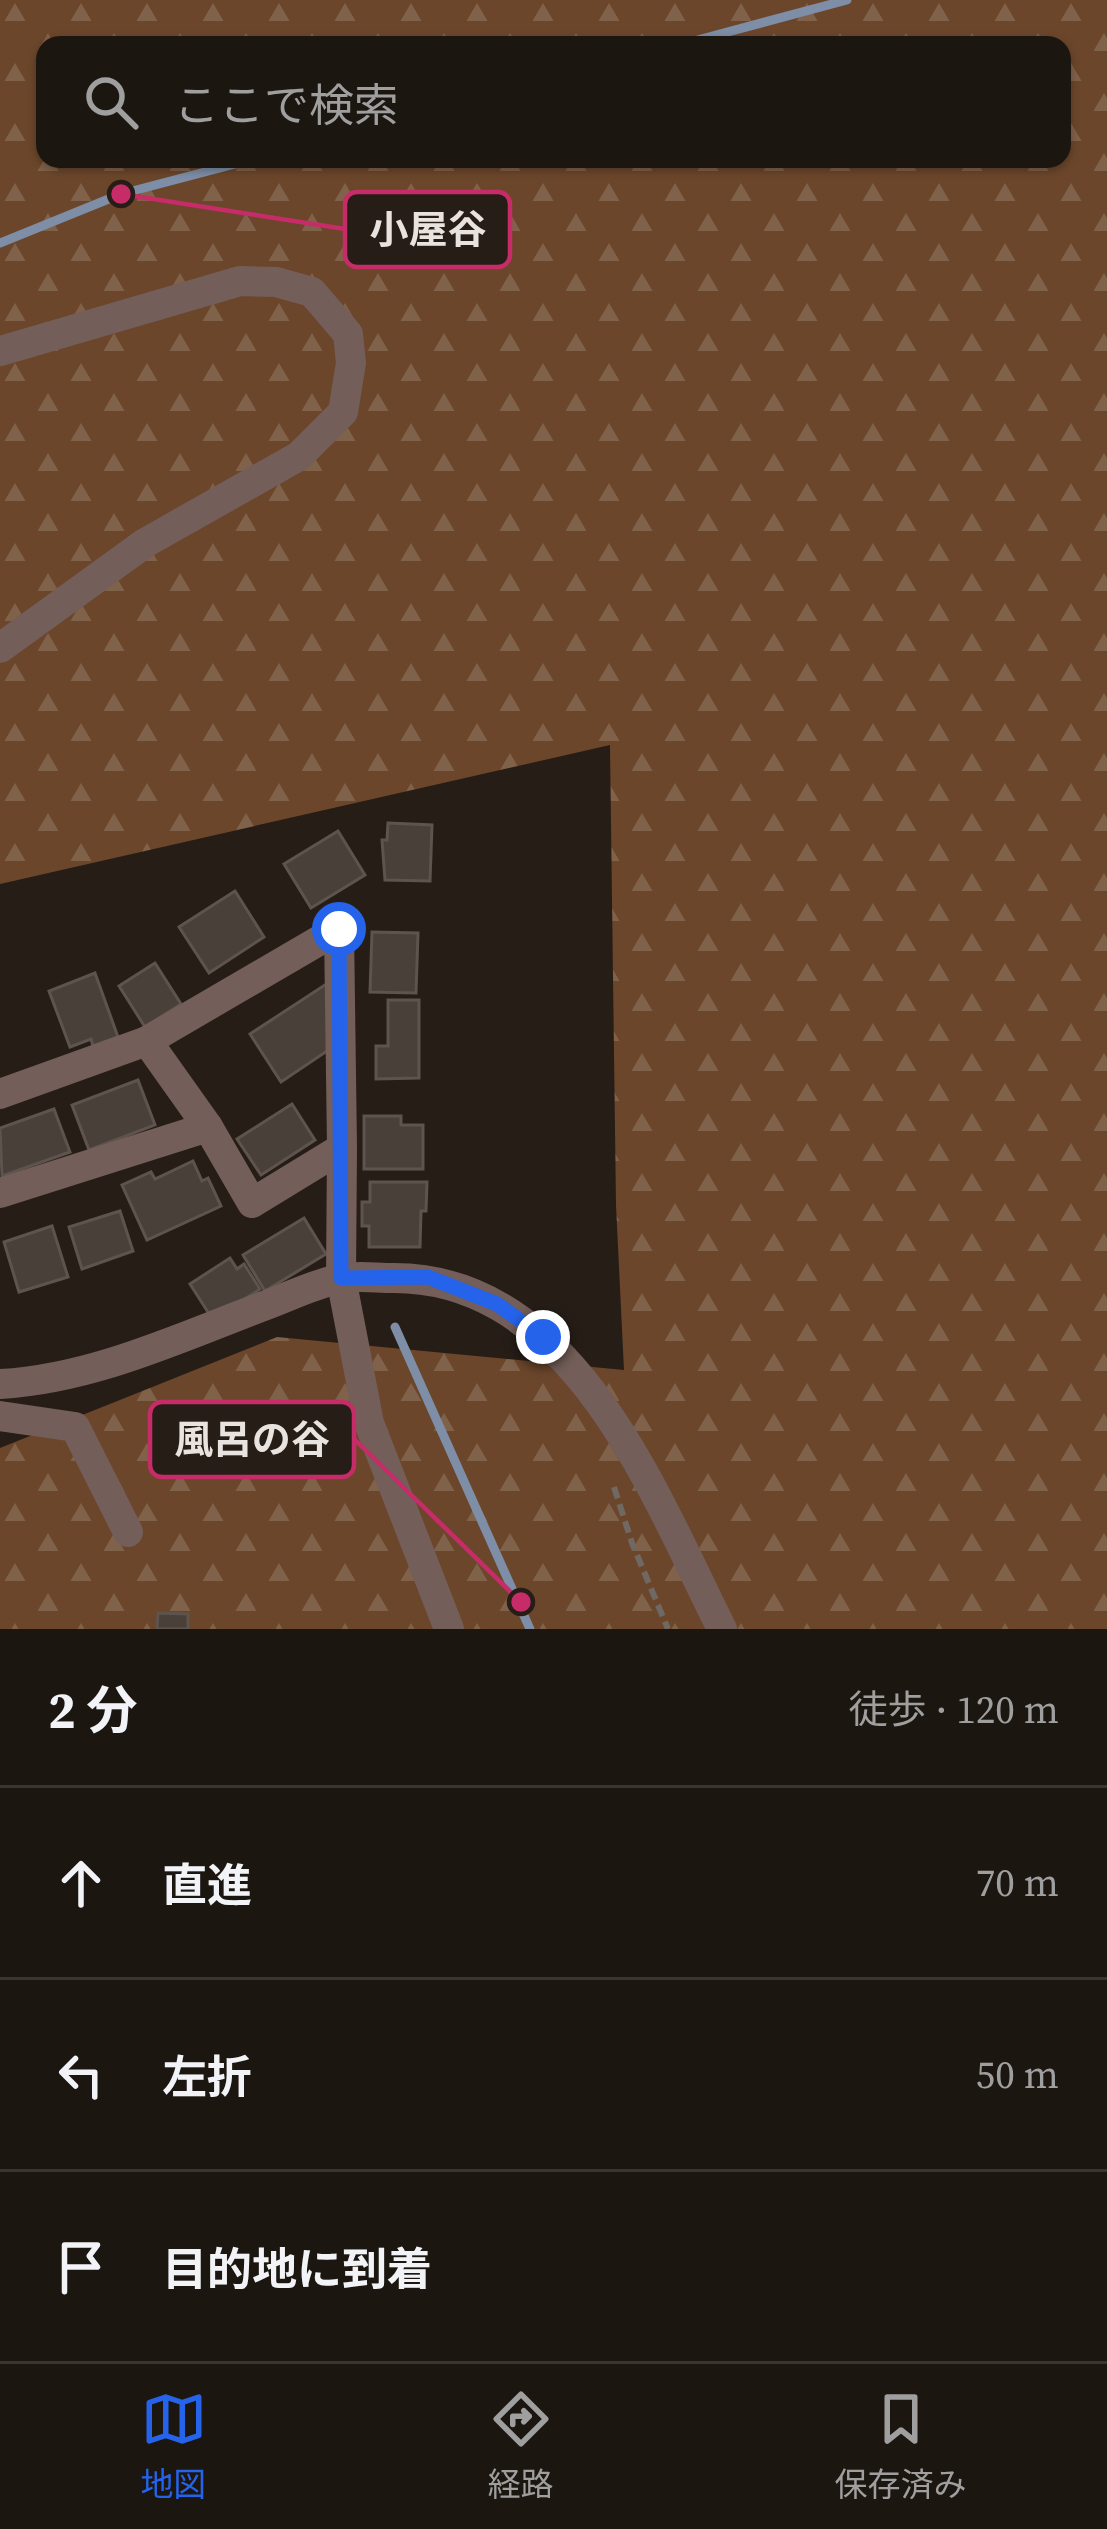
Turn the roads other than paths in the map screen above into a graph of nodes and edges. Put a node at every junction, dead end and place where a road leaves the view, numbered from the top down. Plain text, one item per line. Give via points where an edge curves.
1 (0, 351) edge
2 (0, 648) edge
3 (147, 1041) junction
4 (0, 1094) edge
5 (208, 1127) junction
6 (342, 1148) junction
7 (0, 1193) edge
8 (341, 1278) junction
9 (0, 1384) edge
10 (0, 1416) edge
11 (128, 1532) dead end
12 (448, 1629) edge
13 (722, 1629) edge

1 - 2 street via 240,281 276,282 313,292 348,334 351,363 343,412 299,456 145,543
3 - 4 street
3 - 5 street
3 - 6 street via 339,929
5 - 6 street via 252,1203
5 - 7 street
6 - 8 street
8 - 9 street via 110,1365
8 - 12 street via 369,1424
8 - 13 street via 428,1277 497,1304 543,1337 604,1407
10 - 11 street via 75,1427

